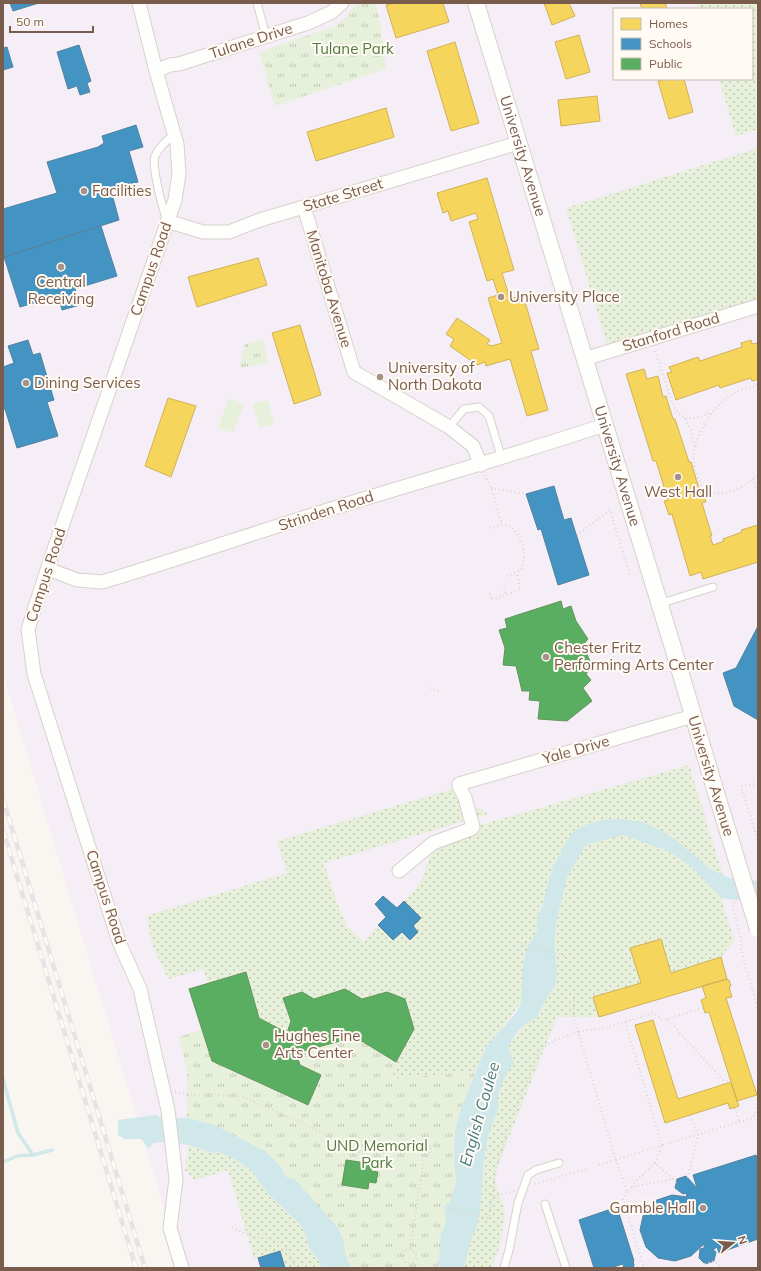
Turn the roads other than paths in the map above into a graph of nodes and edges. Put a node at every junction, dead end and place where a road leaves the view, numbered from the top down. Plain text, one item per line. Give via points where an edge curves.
1 (139, 3) edge
2 (257, 3) edge
3 (342, 3) edge
4 (476, 3) edge
5 (266, 36) junction
6 (156, 71) junction
7 (174, 134) junction
8 (518, 143) junction
9 (304, 207) junction
10 (167, 221) junction
11 (758, 306) edge
12 (584, 359) junction
13 (604, 425) junction
14 (449, 427) junction
15 (501, 456) junction
16 (480, 465) junction
17 (48, 568) junction
18 (713, 587) dead end
19 (659, 604) junction
20 (692, 716) junction
21 (399, 871) dead end
22 (758, 929) edge
23 (559, 1163) dead end
24 (545, 1204) dead end
25 (182, 1268) edge
26 (504, 1268) edge
27 (566, 1268) edge

1 - 6 street, Campus Road
2 - 5 lane
3 - 5 street, Tulane Drive via 332,12 308,23
4 - 8 street, University Avenue
5 - 6 street, Tulane Drive
6 - 7 street, Campus Road
7 - 10 street, Campus Road via 179,174 175,200
7 - 10 lane via 154,157 160,198
8 - 9 street, State Street
8 - 12 street, University Avenue
9 - 10 street, State Street via 229,232 203,232
9 - 14 street, Manitoba Avenue via 354,372
10 - 17 street, Campus Road
11 - 12 street, Stanford Road
12 - 13 street, University Avenue
13 - 15 street, Strinden Road
13 - 19 street, University Avenue
14 - 15 lane via 464,409 479,407 490,416
14 - 16 street via 473,446
15 - 16 street, Strinden Road
16 - 17 street, Strinden Road via 102,582 77,580
17 - 25 street, Campus Road via 28,629 34,674 120,942 140,989 168,1110 176,1179 170,1228
18 - 19 lane
19 - 20 street, University Avenue
20 - 21 street, Yale Drive via 459,785 473,827 433,843
20 - 22 street, University Avenue, bridge
23 - 26 lane via 528,1175 518,1203
24 - 27 lane

